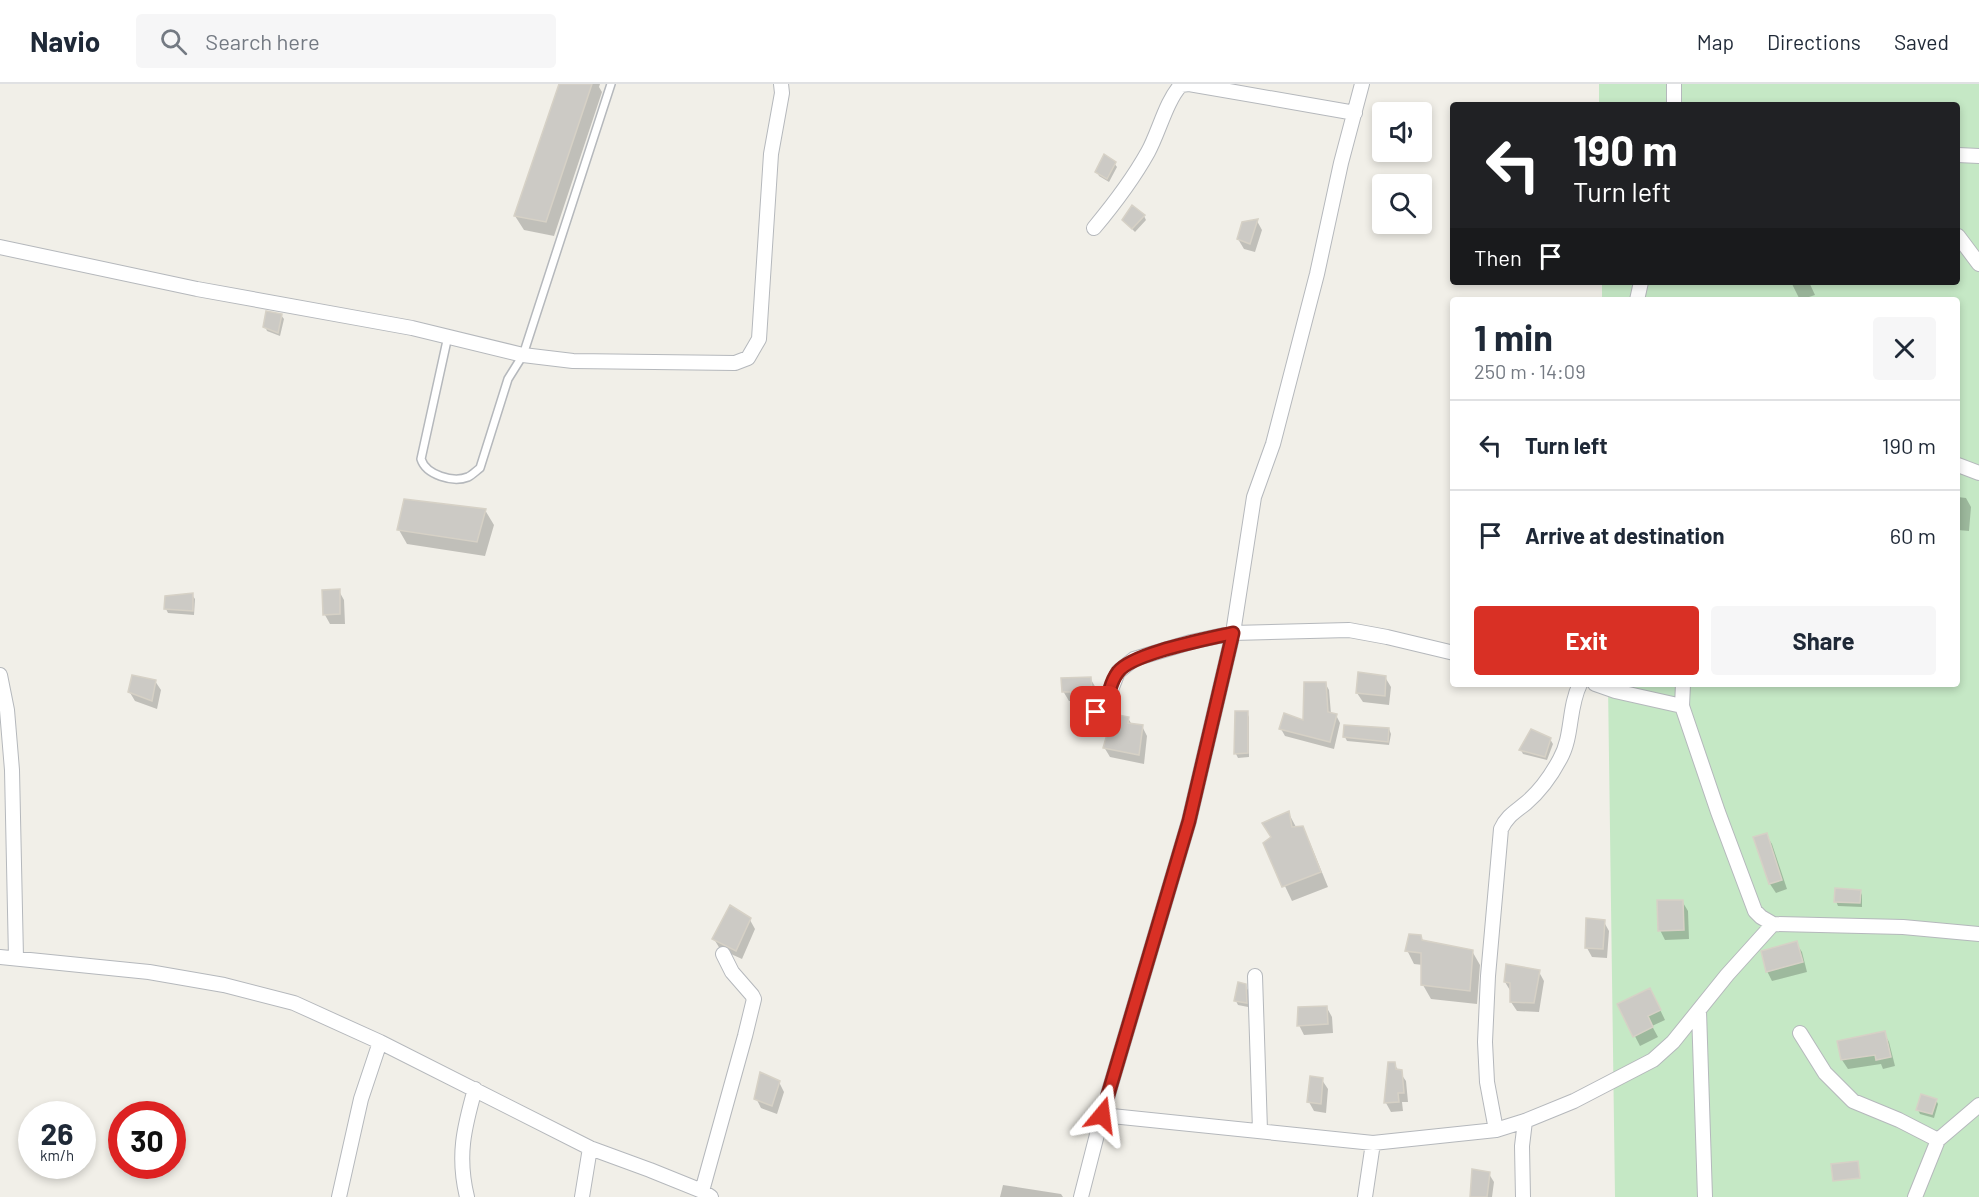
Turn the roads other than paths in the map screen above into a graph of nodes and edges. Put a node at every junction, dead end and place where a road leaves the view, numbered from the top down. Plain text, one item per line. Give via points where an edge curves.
1 (611, 84) edge
2 (781, 84) edge
3 (1362, 84) edge
4 (1674, 84) edge
5 (1678, 102) edge
6 (1355, 113) junction
7 (1960, 154) edge
8 (1979, 156) edge
9 (1094, 228) dead end
10 (1960, 239) edge
11 (0, 247) edge
12 (1979, 264) edge
13 (448, 336) junction
14 (523, 355) junction
15 (1960, 466) edge
16 (1979, 473) edge
17 (1233, 633) junction
18 (1450, 652) edge
19 (0, 675) edge
20 (1579, 687) edge
21 (1604, 687) edge
22 (1683, 687) edge
23 (1682, 706) junction
24 (1096, 712) dead end
25 (1773, 924) junction
26 (1979, 934) edge
27 (723, 954) dead end
28 (0, 957) edge
29 (16, 958) junction
30 (1255, 976) dead end
31 (1699, 1011) junction
32 (1800, 1033) dead end
33 (380, 1042) junction
34 (475, 1089) junction
35 (1979, 1105) edge
36 (1102, 1115) junction
37 (1525, 1121) junction
38 (1260, 1130) junction
39 (1496, 1130) junction
40 (1938, 1140) junction
41 (1373, 1143) junction
42 (590, 1148) junction
43 (707, 1194) edge
44 (339, 1197) edge
45 (467, 1197) edge
46 (582, 1197) edge
47 (1081, 1197) edge
48 (1365, 1197) edge
49 (1523, 1197) edge
50 (1706, 1197) edge
51 (1915, 1197) edge

1 - 14 lane
2 - 14 street via 771,154 759,339 748,358 727,364 627,363
3 - 6 street
4 - 5 street
6 - 9 street via 1181,85 1134,176
6 - 17 street via 1279,421 1254,497
7 - 8 street
10 - 12 street
11 - 13 street
13 - 14 street
13 - 14 lane via 421,459 429,471 446,477 470,477 480,468 508,379
15 - 16 street
17 - 18 street via 1349,630
17 - 24 street via 1134,659 1118,672 1105,705
17 - 36 street via 1189,821
19 - 29 street via 12,770
20 - 39 street via 1560,759 1501,829 1485,1042
21 - 23 street
22 - 23 street
23 - 25 street via 1752,903 1761,917
25 - 26 street via 1903,927
25 - 31 street
27 - 43 street via 754,999
28 - 29 street
29 - 33 street via 149,972 224,985 294,1003
30 - 38 street
31 - 37 street via 1653,1060 1574,1101
31 - 50 street
32 - 40 street via 1825,1073 1853,1101
33 - 34 street
33 - 44 street via 361,1099
34 - 42 street
34 - 45 street via 461,1158
35 - 40 street
36 - 38 street
36 - 47 street
37 - 39 street
37 - 49 street
38 - 41 street
39 - 41 street
40 - 51 street
41 - 48 street
42 - 43 street
42 - 46 street

